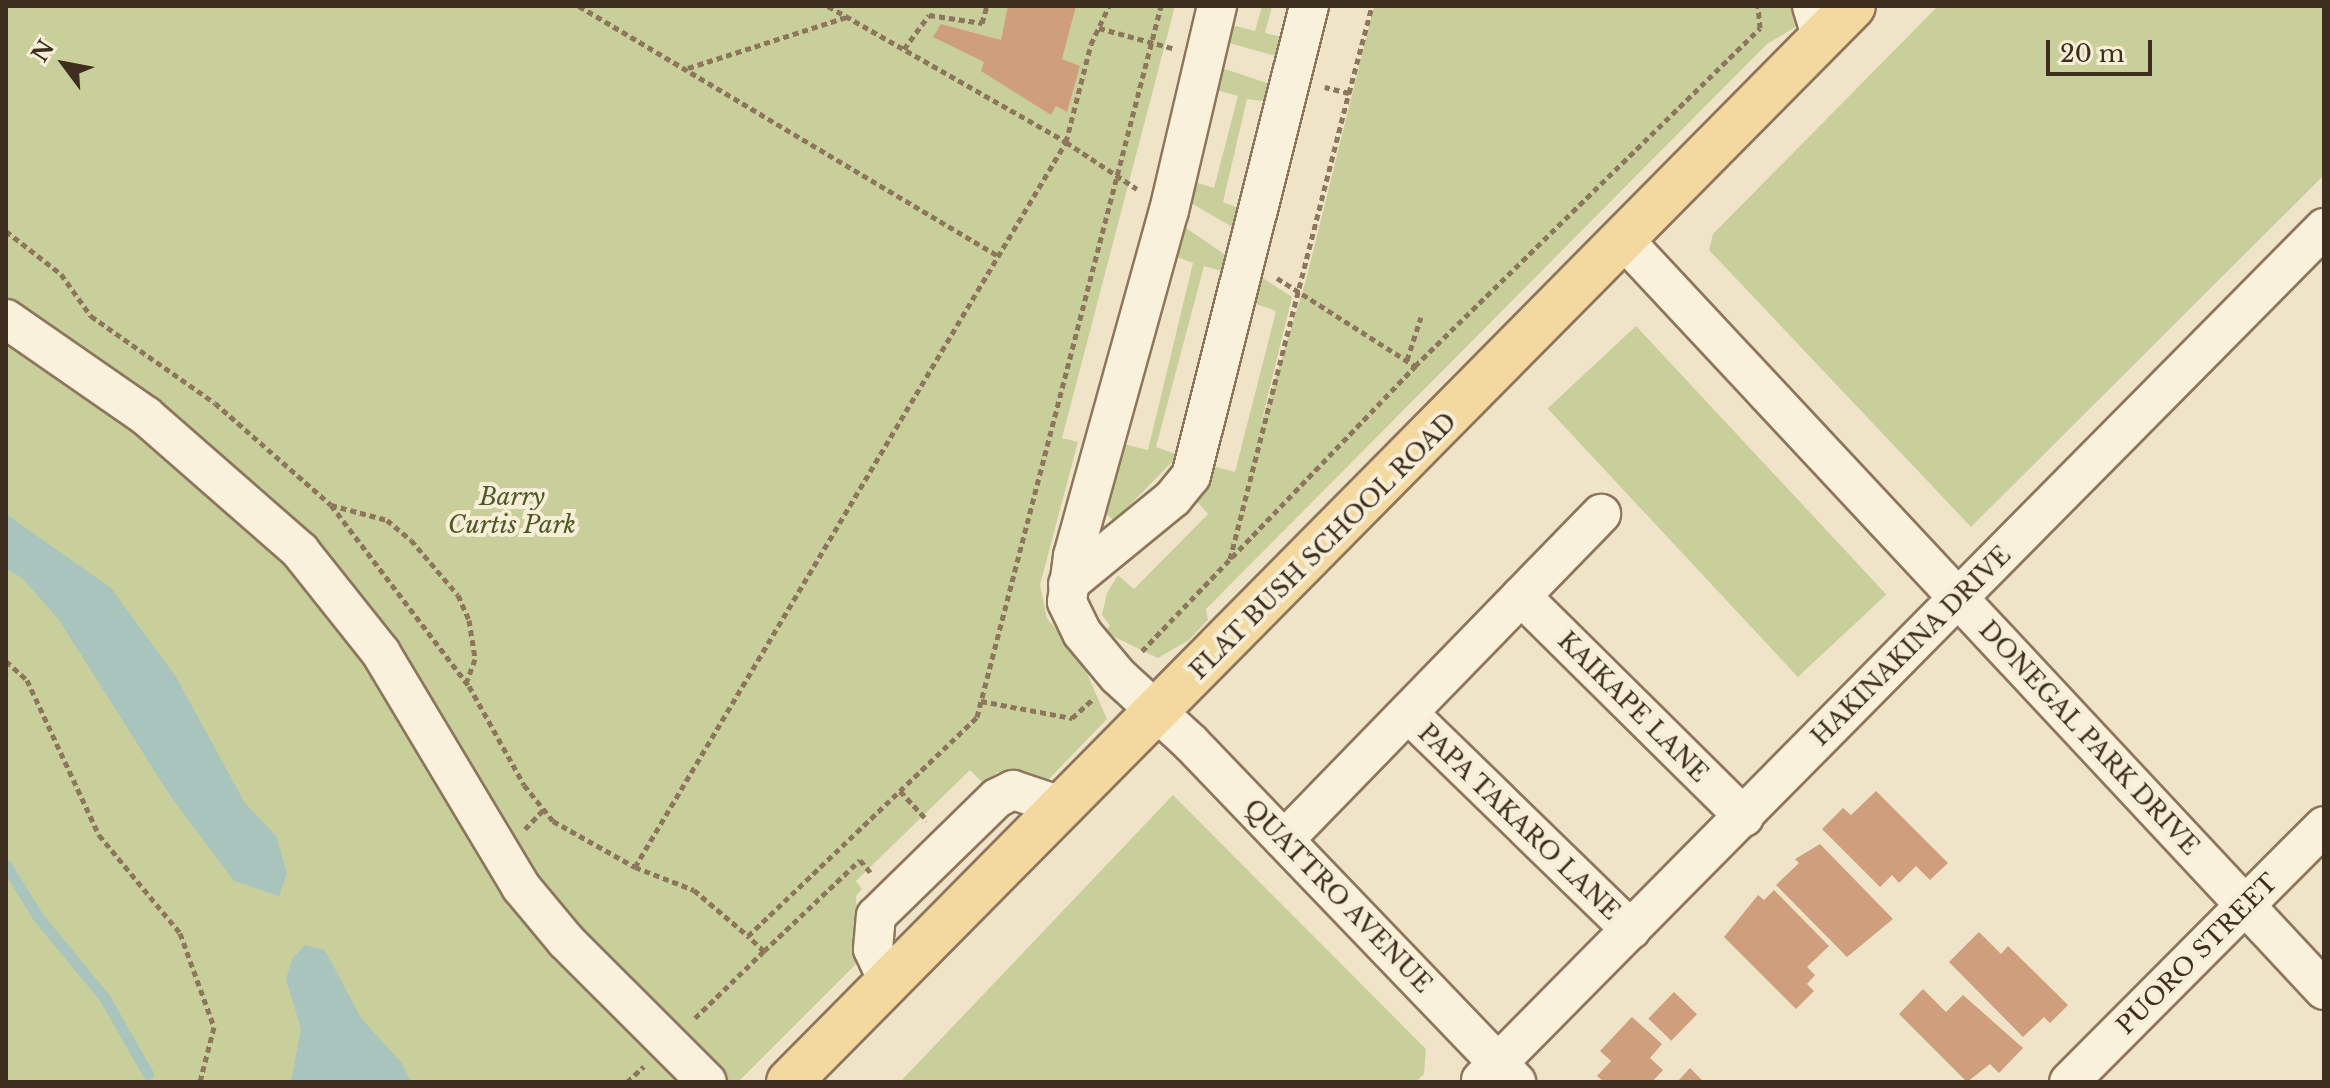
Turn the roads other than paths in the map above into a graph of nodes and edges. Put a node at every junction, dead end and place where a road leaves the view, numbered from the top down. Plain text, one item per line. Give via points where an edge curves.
1 (1217, 6) edge
2 (1309, 6) edge
3 (1853, 6) edge
4 (1817, 22) edge
5 (2324, 228) edge
6 (1624, 240) junction
7 (6, 319) edge
8 (6, 340) edge
9 (66, 364) junction
10 (1601, 514) dead end
11 (1068, 584) junction
12 (1521, 596) junction
13 (1960, 599) junction
14 (1159, 712) junction
15 (1408, 713) junction
16 (1064, 807) junction
17 (1744, 817) junction
18 (2324, 826) edge
19 (1284, 840) junction
20 (2244, 905) junction
21 (1631, 930) junction
22 (887, 979) junction
23 (2324, 990) edge
24 (1497, 1076) edge
25 (707, 1082) edge
26 (789, 1082) edge
27 (2069, 1082) edge

1 - 11 street via 1169,210
2 - 11 street via 1191,476 1173,498
3 - 4 main road, FLAT BUSH SCHOOL ROAD
4 - 6 main road, FLAT BUSH SCHOOL ROAD
5 - 13 street, HAKINAKINA DRIVE
6 - 13 street, DONEGAL PARK DRIVE
6 - 14 main road, FLAT BUSH SCHOOL ROAD
7 - 9 street
8 - 9 street
9 - 25 street via 146,416 300,551 381,653 521,887 566,941
10 - 12 street
11 - 14 street, QUATTRO AVENUE via 1070,613 1118,676
12 - 15 street
12 - 17 street, KAIKAPE LANE
13 - 17 street, HAKINAKINA DRIVE
13 - 20 street, DONEGAL PARK DRIVE
14 - 16 main road, FLAT BUSH SCHOOL ROAD
14 - 19 street, QUATTRO AVENUE
15 - 19 street
15 - 21 street, PAPA TAKARO LANE
16 - 22 main road, FLAT BUSH SCHOOL ROAD
16 - 22 street via 1013,790 997,798 876,916 873,949
17 - 21 street, HAKINAKINA DRIVE
18 - 20 street, PUORO STREET
19 - 24 street, QUATTRO AVENUE
20 - 23 street, DONEGAL PARK DRIVE
20 - 27 street, PUORO STREET
21 - 24 street, HAKINAKINA DRIVE
22 - 26 main road, FLAT BUSH SCHOOL ROAD

